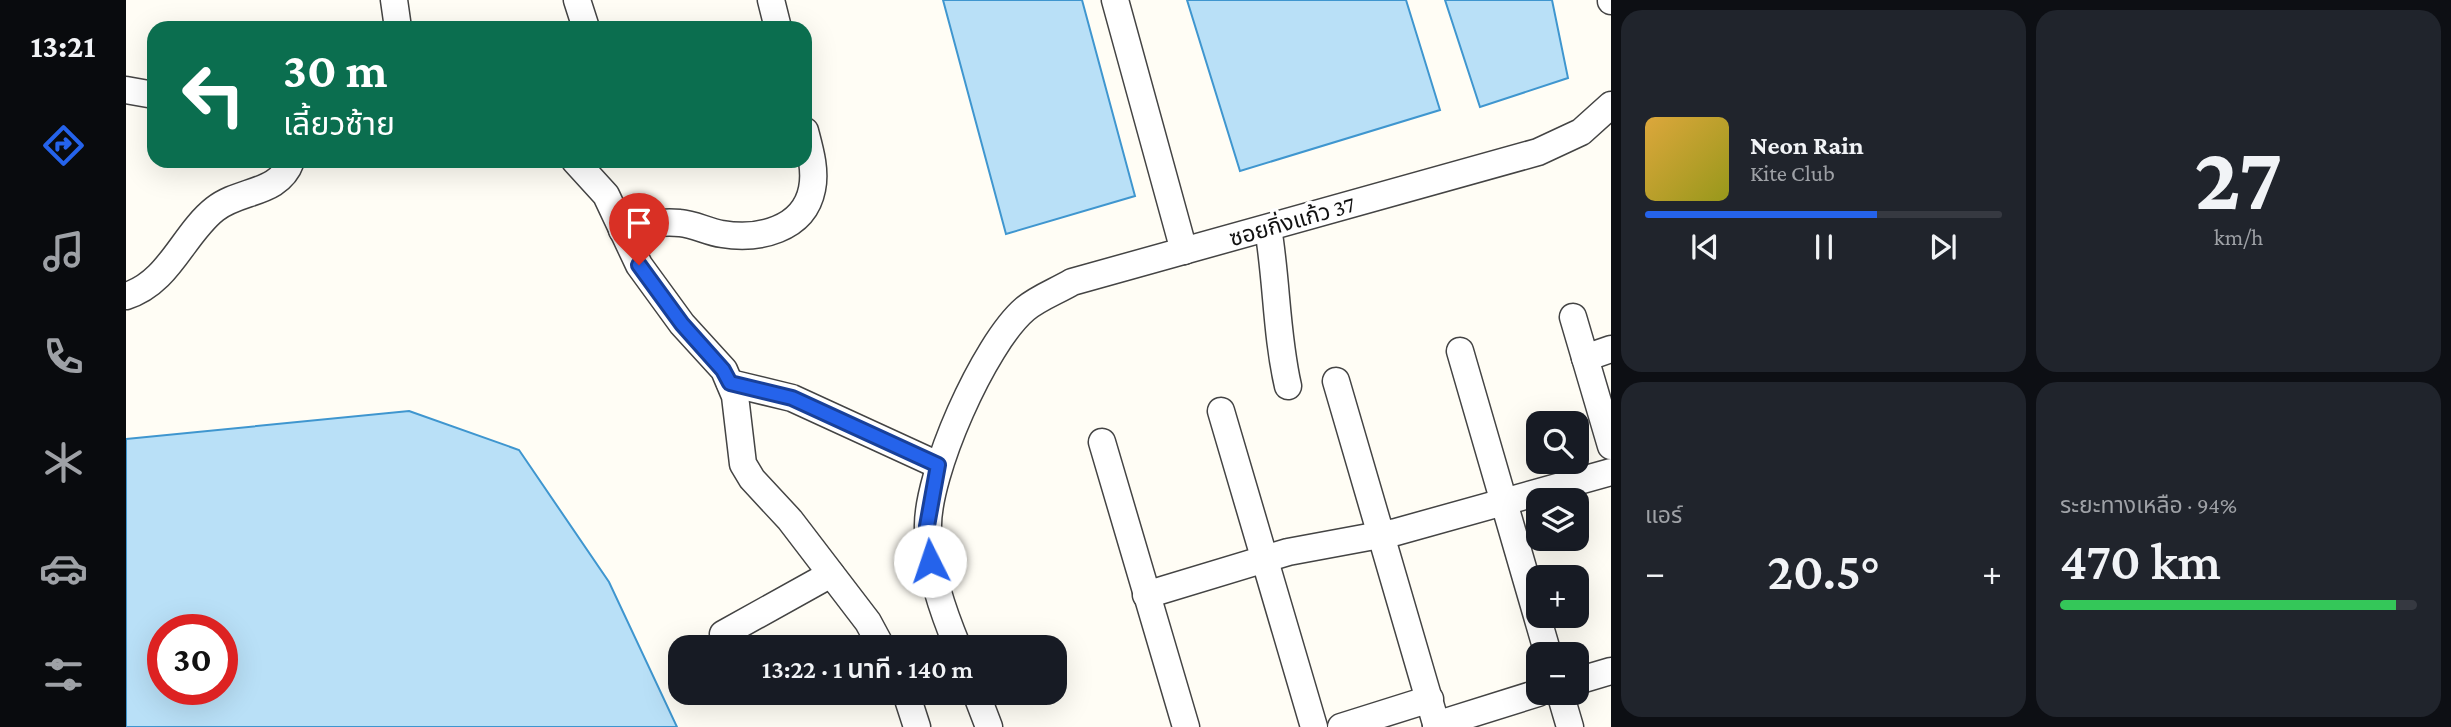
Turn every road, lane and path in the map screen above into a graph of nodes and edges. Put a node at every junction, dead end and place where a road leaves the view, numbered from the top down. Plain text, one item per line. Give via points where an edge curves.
1 (394, 0) edge
2 (577, 0) edge
3 (771, 0) edge
4 (1115, 0) edge
5 (397, 21) edge
6 (584, 21) edge
7 (776, 21) edge
8 (126, 90) edge
9 (147, 94) edge
10 (1611, 105) edge
11 (812, 157) edge
12 (289, 168) edge
13 (581, 168) edge
14 (1268, 228) junction
15 (622, 230) junction
16 (1184, 251) junction
17 (126, 296) edge
18 (1573, 317) dead end
19 (1611, 349) edge
20 (1460, 351) dead end
21 (1585, 358) junction
22 (1336, 381) dead end
23 (730, 383) junction
24 (1288, 386) dead end
25 (1221, 411) dead end
26 (1102, 442) dead end
27 (1611, 446) edge
28 (938, 465) junction
29 (1611, 472) edge
30 (1503, 502) junction
31 (1380, 535) junction
32 (1264, 559) junction
33 (831, 575) junction
34 (1146, 595) junction
35 (723, 634) dead end
36 (875, 635) edge
37 (953, 635) edge
38 (1545, 642) edge
39 (1611, 671) edge
40 (1589, 677) edge
41 (1526, 697) edge
42 (1430, 699) junction
43 (910, 705) edge
44 (981, 705) edge
45 (1564, 705) edge
46 (1437, 726) edge
47 (917, 727) edge
48 (989, 727) edge
49 (1186, 727) edge
50 (1314, 727) edge
51 (1341, 727) edge
52 (1570, 727) edge

1 - 5 street
2 - 6 street
3 - 7 street
4 - 16 street
8 - 9 street
10 - 14 street, ซอยกิ่งแก้ว 37 via 1581,132 1538,152
11 - 15 street via 813,188 806,209 789,225 745,236 683,223 658,222
12 - 17 street via 273,186 228,200 215,209 167,268
13 - 15 street via 606,195
14 - 16 street, ซอยกิ่งแก้ว 37
14 - 24 street via 1276,271 1279,350
15 - 23 street via 646,275
16 - 28 street, ซอยกิ่งแก้ว 37 via 1072,282 1026,308 1002,335
18 - 21 street
19 - 21 street
20 - 30 street
21 - 27 street
22 - 31 street
23 - 28 street via 792,398
23 - 33 street via 743,464
25 - 32 street
26 - 34 street
28 - 37 street, ซอยกิ่งแก้ว 37 via 927,526 930,561
29 - 30 street
30 - 31 street
30 - 38 street
31 - 32 street
31 - 42 street
32 - 34 street
32 - 50 street
33 - 35 street
33 - 36 street
34 - 49 street
39 - 40 street
41 - 46 street
42 - 46 street
42 - 51 street
43 - 47 street
44 - 48 street
45 - 52 street

